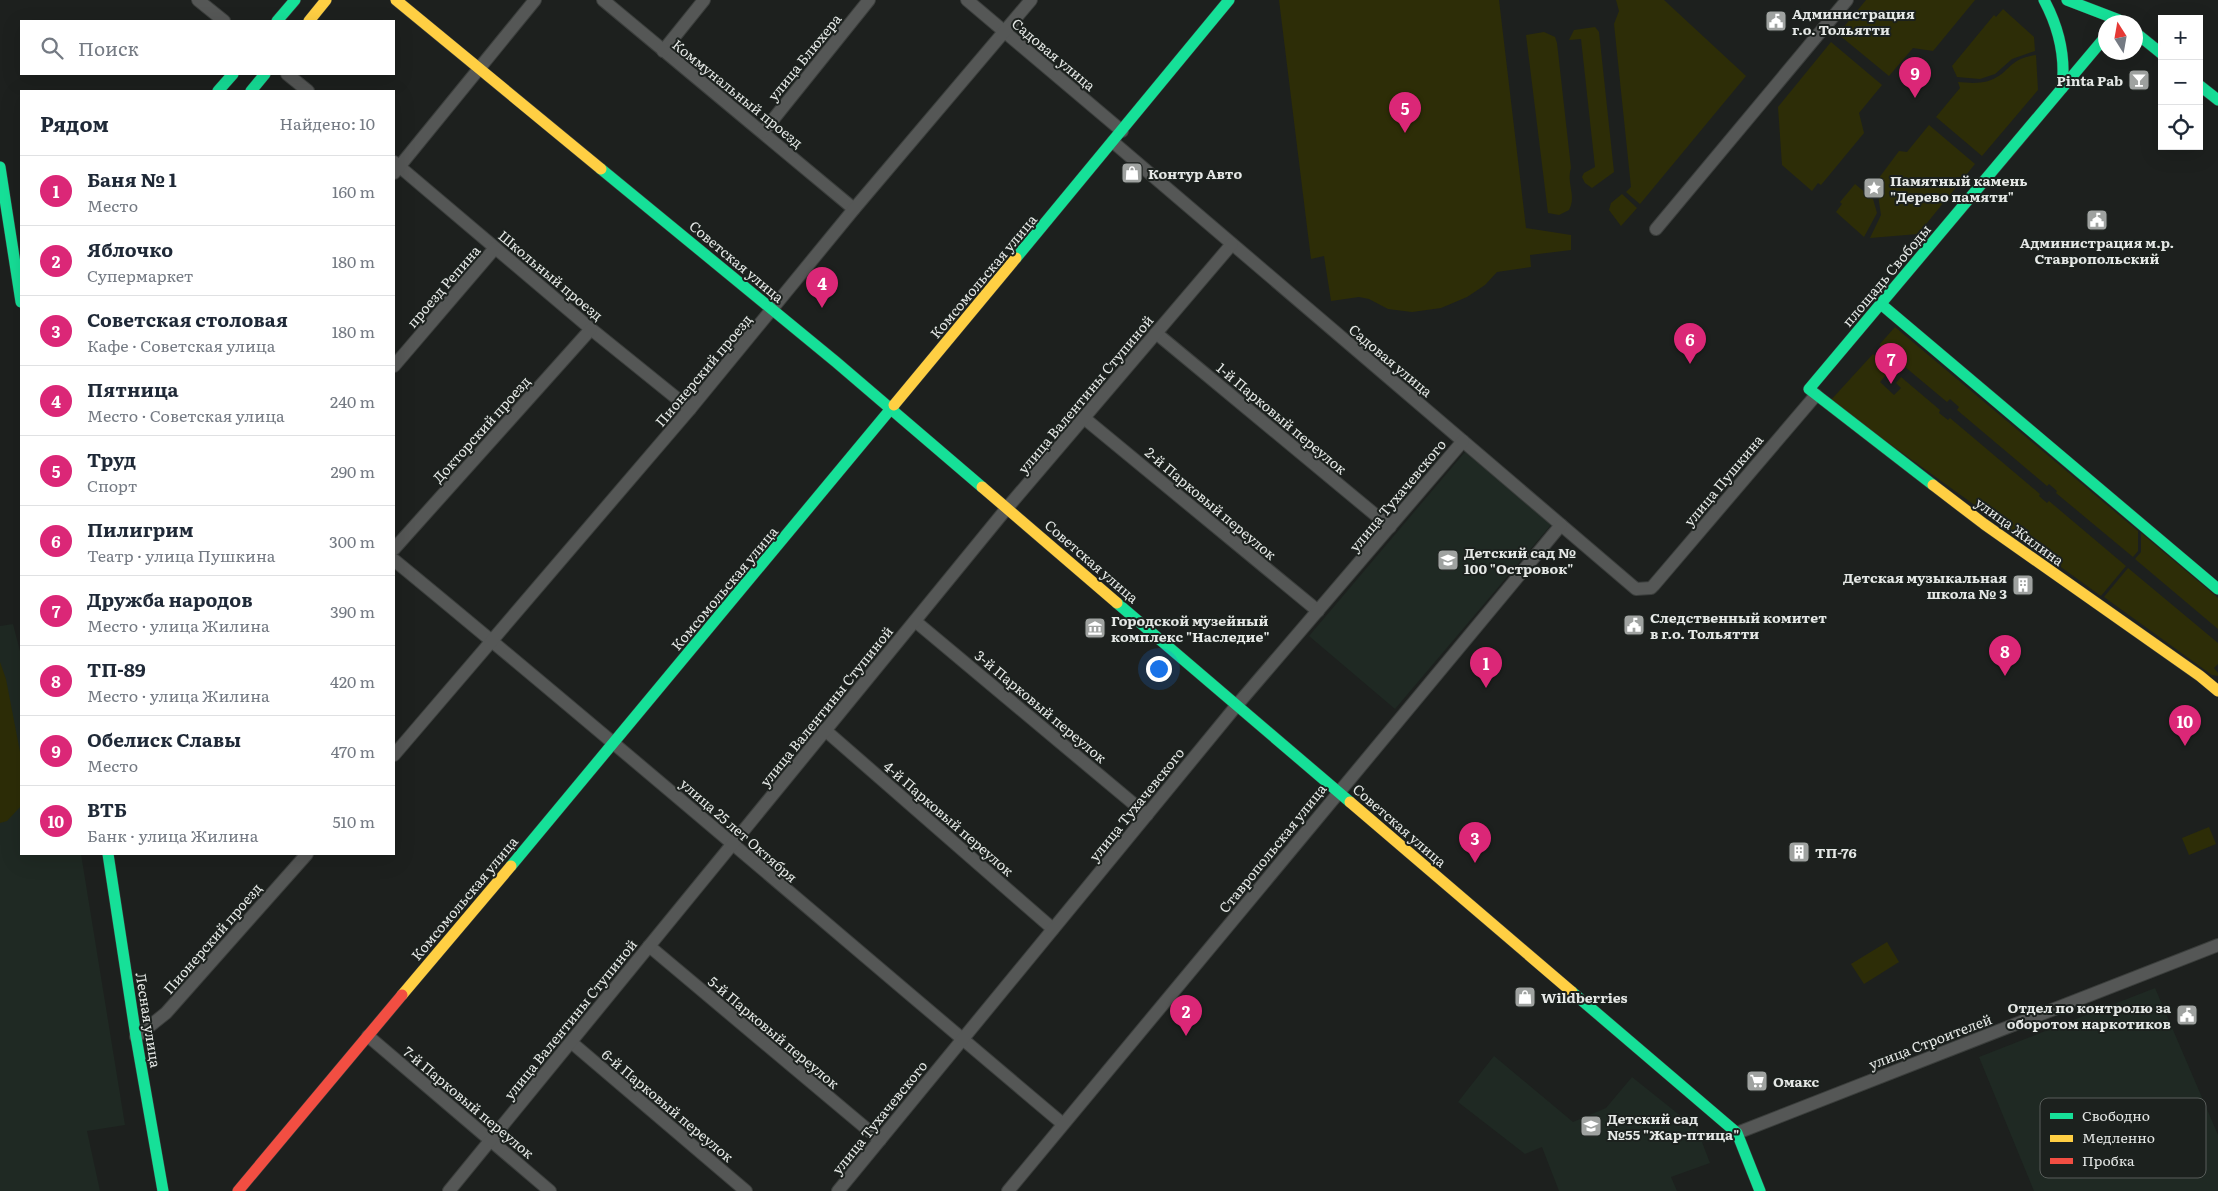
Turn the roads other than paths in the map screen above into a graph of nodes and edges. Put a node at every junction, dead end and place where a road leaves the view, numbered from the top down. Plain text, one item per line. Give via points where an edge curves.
1 (198, 0) edge
2 (295, 0) edge
3 (326, 0) edge
4 (396, 0) edge
5 (535, 0) edge
6 (603, 0) edge
7 (704, 0) edge
8 (869, 0) edge
9 (967, 0) edge
10 (1031, 0) edge
11 (1229, 0) edge
12 (1847, 0) edge
13 (2044, 0) edge
14 (2067, 0) edge
15 (2099, 0) edge
16 (2103, 15) edge
17 (2113, 15) edge
18 (223, 20) edge
19 (278, 20) edge
20 (310, 20) edge
21 (1006, 32) junction
22 (2143, 38) edge
23 (2098, 45) edge
24 (663, 51) junction
25 (2158, 51) edge
26 (480, 68) junction
27 (232, 75) edge
28 (264, 75) edge
29 (288, 75) edge
30 (2062, 88) junction
31 (2203, 88) edge
32 (219, 90) edge
33 (252, 90) edge
34 (307, 90) edge
35 (2218, 100) edge
36 (1122, 131) junction
37 (763, 132) junction
38 (1112, 142) junction
39 (0, 167) edge
40 (396, 167) edge
41 (854, 208) junction
42 (1656, 229) dead end
43 (1232, 244) junction
44 (495, 248) junction
45 (20, 294) edge
46 (1882, 305) junction
47 (772, 310) junction
48 (591, 329) junction
49 (1156, 333) junction
50 (395, 365) edge
51 (1812, 392) junction
52 (690, 409) junction
53 (892, 410) junction
54 (1084, 418) junction
55 (1463, 441) junction
56 (1007, 508) junction
57 (1562, 525) junction
58 (1390, 527) junction
59 (395, 548) edge
60 (395, 561) edge
61 (1654, 585) joint
62 (2218, 589) edge
63 (1318, 611) junction
64 (916, 621) junction
65 (493, 642) junction
66 (2218, 691) edge
67 (1237, 705) junction
68 (825, 730) junction
69 (615, 742) junction
70 (395, 754) edge
71 (1338, 791) junction
72 (1147, 815) junction
73 (732, 845) junction
74 (306, 855) edge
75 (111, 856) edge
76 (1053, 929) junction
77 (2218, 945) edge
78 (649, 946) junction
79 (368, 1036) junction
80 (136, 1037) junction
81 (962, 1039) junction
82 (571, 1042) junction
83 (1063, 1124) junction
84 (1737, 1132) junction
85 (490, 1140) junction
86 (880, 1140) junction
87 (163, 1191) edge
88 (238, 1191) edge
89 (449, 1191) edge
90 (550, 1191) edge
91 (746, 1191) edge
92 (838, 1191) edge
93 (1008, 1191) edge
94 (1760, 1191) edge

1 - 18 street
2 - 19 main road
3 - 20 main road
4 - 26 main road, Советская улица
5 - 26 street
6 - 24 street, Коммунальный проезд
7 - 24 street
8 - 37 street, улица Блюхера
9 - 21 street, Садовая улица
10 - 21 street, Пионерский проезд
11 - 36 main road, Комсомольская улица
12 - 42 street
13 - 30 main road via 2058,31 2064,71
14 - 16 main road
15 - 17 main road
21 - 36 street, Садовая улица
21 - 41 street, Пионерский проезд
22 - 25 main road
23 - 30 main road, площадь Свободы
24 - 37 street, Коммунальный проезд
26 - 40 street
26 - 47 main road, Советская улица
27 - 32 main road
28 - 33 main road
29 - 34 street
30 - 46 main road, площадь Свободы
31 - 35 main road
36 - 38 main road, Комсомольская улица
37 - 41 street, Коммунальный проезд
38 - 43 street, Садовая улица
38 - 53 main road, Комсомольская улица
39 - 45 main road
40 - 44 street, Школьный проезд
41 - 47 street, Пионерский проезд
43 - 49 street, улица Валентины Ступиной
43 - 55 street, Садовая улица
44 - 48 street, Школьный проезд
44 - 50 street, проезд Репина
46 - 51 main road, площадь Свободы
46 - 62 main road
47 - 52 street, Пионерский проезд
47 - 53 main road, Советская улица
48 - 52 street, Школьный проезд
48 - 59 street, Докторский проезд
49 - 54 street, улица Валентины Ступиной
49 - 58 street, 1-й Парковый переулок
51 - 61 street, улица Пушкина
51 - 66 main road, улица Жилина via 1984,524
52 - 65 street, Пионерский проезд
53 - 56 main road, Советская улица
53 - 69 main road, Комсомольская улица
54 - 56 street, улица Валентины Ступиной
54 - 63 street, 2-й Парковый переулок
55 - 57 street, Садовая улица
55 - 58 street, улица Тухачевского
56 - 64 street, улица Валентины Ступиной
56 - 67 main road, Советская улица
57 - 61 street, Садовая улица via 1636,588
57 - 71 street, Ставропольская улица
58 - 63 street, улица Тухачевского
60 - 65 street, улица 25 лет Октября
63 - 67 street, улица Тухачевского
64 - 68 street, улица Валентины Ступиной
64 - 72 street, 3-й Парковый переулок
65 - 69 street, улица 25 лет Октября
65 - 70 street, Пионерский проезд
67 - 71 main road, Советская улица
67 - 72 street, улица Тухачевского
68 - 73 street, улица Валентины Ступиной
68 - 76 street, 4-й Парковый переулок
69 - 73 street, улица 25 лет Октября
69 - 79 main road, Комсомольская улица
71 - 83 street, Ставропольская улица
71 - 84 main road, Советская улица
72 - 76 street, улица Тухачевского
73 - 78 street, улица Валентины Ступиной
73 - 81 street, улица 25 лет Октября
74 - 80 street, Пионерский проезд via 166,1013
75 - 80 main road, Лесная улица
76 - 81 street, улица Тухачевского
77 - 84 street, улица Строителей
78 - 82 street, улица Валентины Ступиной
78 - 86 street, 5-й Парковый переулок
79 - 85 street, 7-й Парковый переулок
79 - 88 main road, Комсомольская улица
80 - 87 main road, Лесная улица
81 - 83 street, улица 25 лет Октября
81 - 86 street, улица Тухачевского
82 - 85 street, улица Валентины Ступиной
82 - 91 street, 6-й Парковый переулок
83 - 93 street, Ставропольская улица
84 - 94 main road, Советская улица
85 - 89 street, улица Валентины Ступиной
85 - 90 street, 7-й Парковый переулок
86 - 92 street, улица Тухачевского

